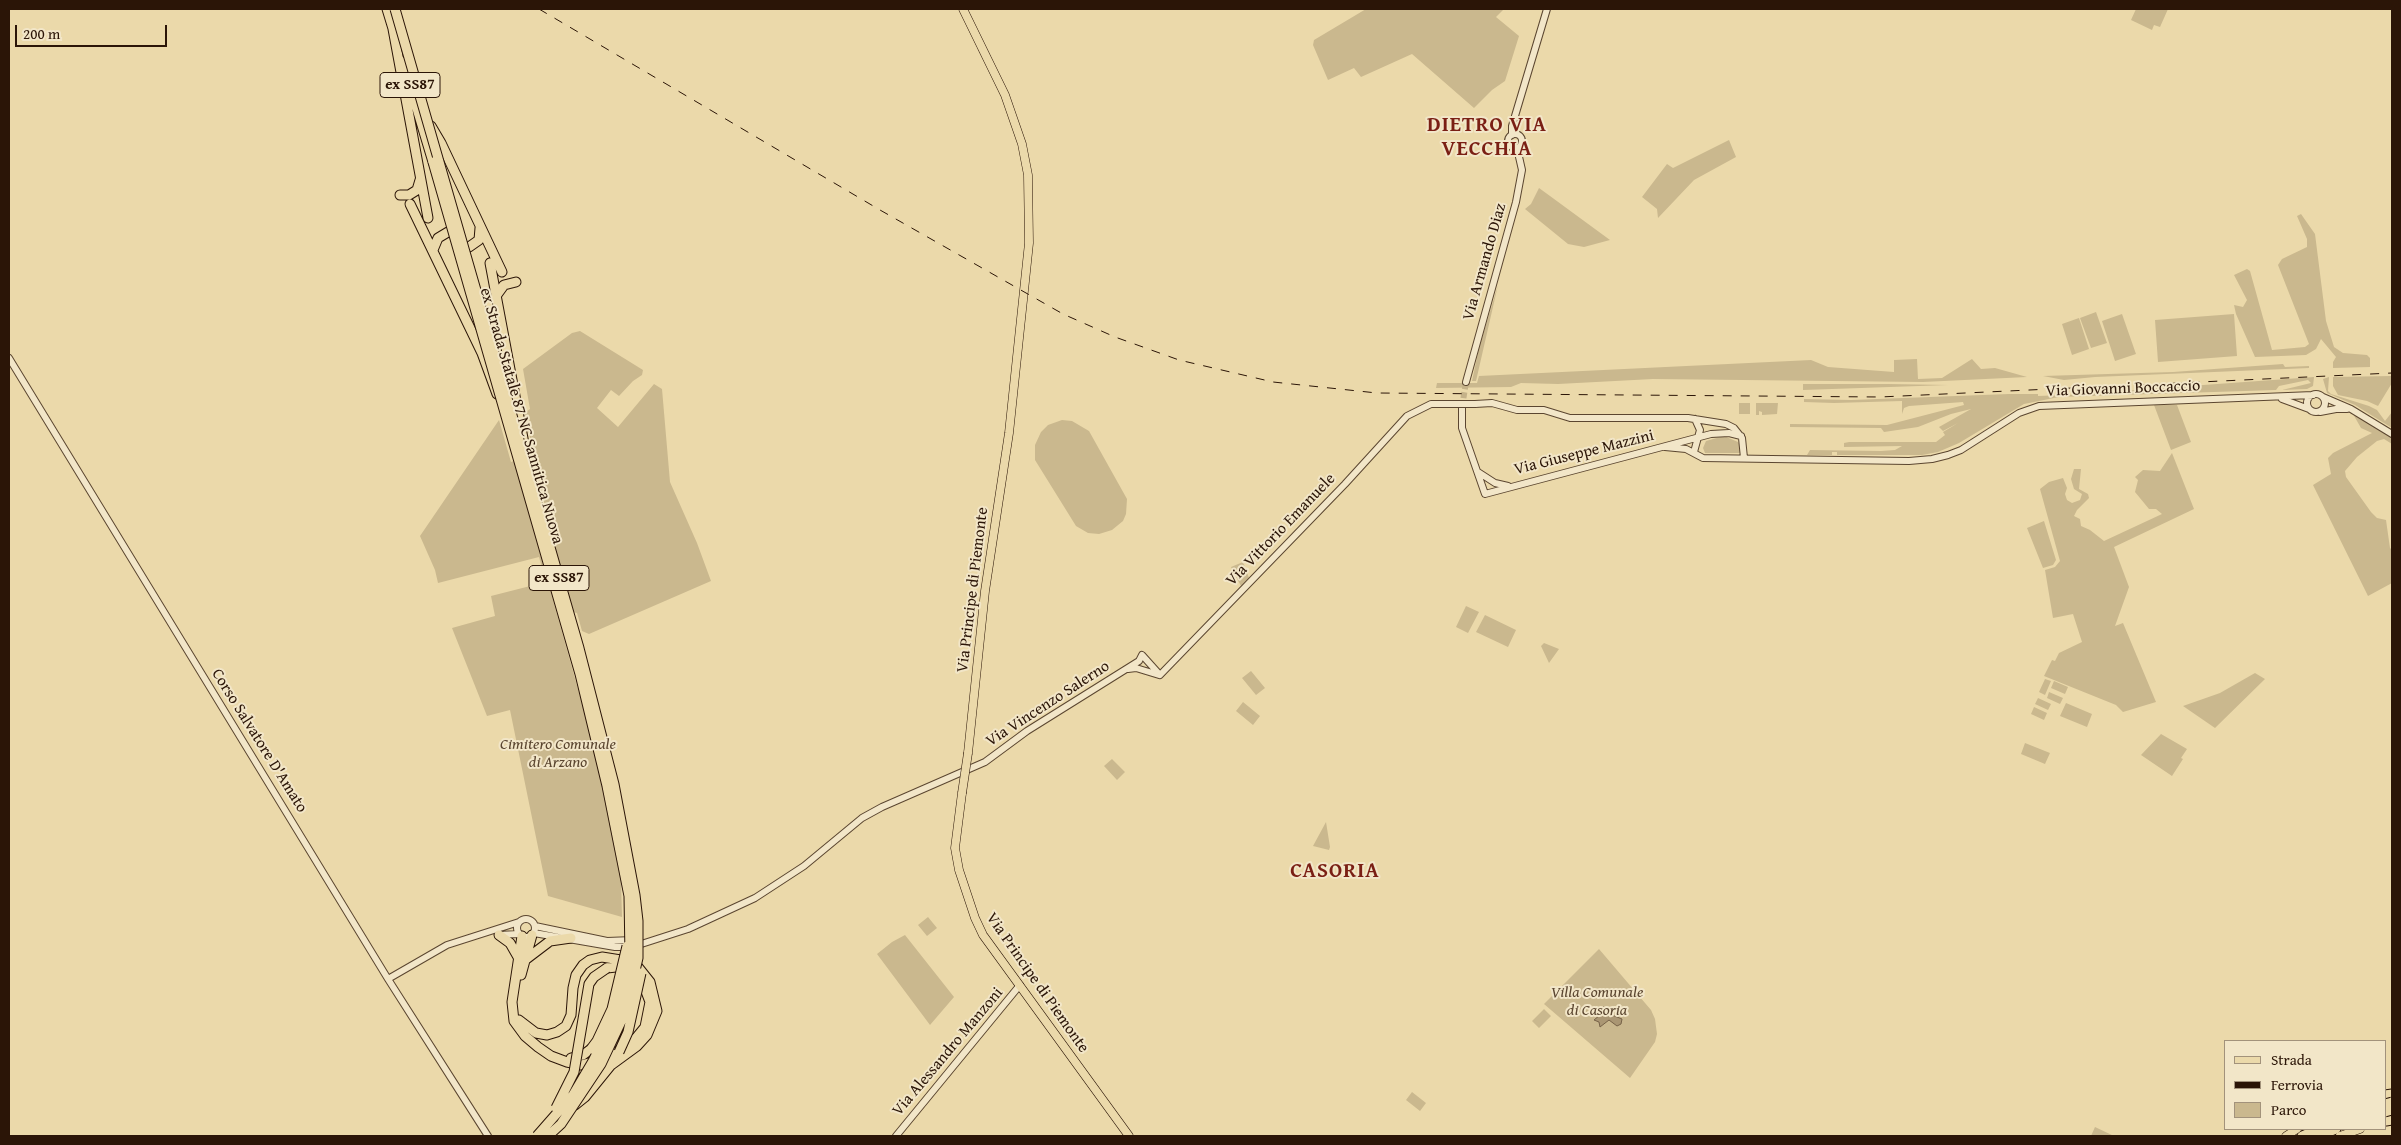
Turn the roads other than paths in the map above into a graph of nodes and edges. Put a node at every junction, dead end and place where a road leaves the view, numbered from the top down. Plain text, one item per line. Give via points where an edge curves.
1 (386, 9) edge
2 (396, 9) edge
3 (963, 9) edge
4 (1547, 9) edge
5 (393, 29) junction
6 (429, 124) junction
7 (1512, 135) junction
8 (1517, 148) junction
9 (420, 177) junction
10 (400, 195) dead end
11 (410, 204) dead end
12 (428, 218) dead end
13 (479, 224) junction
14 (448, 232) dead end
15 (469, 247) dead end
16 (433, 250) junction
17 (490, 263) dead end
18 (502, 272) dead end
19 (516, 282) dead end
20 (496, 296) junction
21 (9, 358) edge
22 (1466, 382) tunnel mouth
23 (2313, 395) junction
24 (2276, 397) junction
25 (2324, 397) junction
26 (1462, 408) tunnel mouth
27 (2309, 409) junction
28 (505, 412) junction
29 (2320, 412) junction
30 (2358, 413) junction
31 (1695, 418) junction
32 (2392, 434) edge
33 (1741, 436) junction
34 (1698, 438) junction
35 (1665, 447) junction
36 (1694, 452) junction
37 (526, 457) junction
38 (1744, 458) junction
39 (1478, 472) junction
40 (1510, 486) junction
41 (1143, 661) junction
42 (1126, 669) junction
43 (1141, 670) junction
44 (1160, 675) junction
45 (638, 921) junction
46 (519, 922) junction
47 (533, 931) junction
48 (630, 934) junction
49 (481, 935) junction
50 (499, 935) junction
51 (520, 935) junction
52 (571, 938) junction
53 (652, 940) junction
54 (522, 959) junction
55 (388, 979) junction
56 (1020, 985) junction
57 (519, 1020) junction
58 (619, 1052) junction
59 (2386, 1099) edge
60 (572, 1108) junction
61 (2392, 1110) edge
62 (2387, 1119) edge
63 (2316, 1130) edge
64 (2333, 1130) edge
65 (2357, 1130) edge
66 (543, 1134) edge
67 (488, 1136) edge
68 (896, 1136) edge
69 (1129, 1136) edge
70 (2302, 1136) edge
71 (2318, 1136) edge
72 (2340, 1136) edge

1 - 5 highway, ex Strada Statale 87 NC Sannitica Nuova / ex SS87
2 - 6 highway, ex Strada Statale 87 NC Sannitica Nuova / ex SS87, bridge
3 - 56 main road, Via Principe di Piemonte, bridge via 1011,108 1022,144 1028,175 1029,243 1008,439 985,591 956,848 958,870 983,935
4 - 7 street
5 - 9 highway
5 - 28 highway, ex Strada Statale 87 NC Sannitica Nuova / ex SS87, bridge
6 - 13 highway
6 - 37 highway, ex Strada Statale 87 NC Sannitica Nuova / ex SS87, bridge
7 - 8 street via 1509,145
7 - 8 street via 1521,139
8 - 22 street, Via Armando Diaz via 1522,170 1516,202
9 - 10 highway via 418,190
9 - 12 highway
11 - 16 highway
13 - 15 highway via 479,240
13 - 18 highway
14 - 16 highway via 438,238
16 - 28 highway, bridge via 482,353
17 - 20 highway
19 - 20 highway via 504,285
20 - 37 highway, bridge
21 - 55 street, Corso Salvatore D'Amato
23 - 24 street, Via Giovanni Boccaccio
23 - 25 street
23 - 27 street via 2308,401
24 - 27 street, Via Giovanni Boccaccio
24 - 38 street, Via Giovanni Boccaccio via 2039,406 2019,413 1961,450 1932,459
25 - 29 street via 2325,406
25 - 30 street
26 - 39 street via 1462,428
27 - 29 street
28 - 48 highway, ex Strada Statale 87 NC Sannitica Nuova / ex SS87, bridge via 580,674 607,786 629,896
29 - 30 street via 2342,409
30 - 32 street
31 - 33 street via 1729,425
31 - 34 street via 1699,425
31 - 44 street, Via Vittorio Emanuele, bridge via 1570,418 1544,410 1517,410 1492,403 1431,404 1424,407 1407,416
33 - 34 street, Via Giuseppe Mazzini via 1719,433
33 - 38 street
34 - 35 street, Via Giuseppe Mazzini
34 - 36 street
35 - 36 street, Via Giuseppe Mazzini
35 - 40 street, Via Giuseppe Mazzini
36 - 38 street, Via Giovanni Boccaccio via 1703,458
37 - 45 highway, ex Strada Statale 87 NC Sannitica Nuova / ex SS87, bridge via 614,784
39 - 40 street, Via Giuseppe Mazzini via 1496,484
39 - 40 street, Via Giuseppe Mazzini via 1485,494
41 - 42 street, Via Vincenzo Salerno
41 - 43 street via 1138,666
41 - 43 street via 1147,668
41 - 44 street
42 - 43 street
42 - 53 street, Via Vincenzo Salerno via 1027,731 985,762 862,818 822,852 755,898
43 - 44 street
45 - 58 highway, bridge via 642,946 641,973 628,1032
45 - 60 highway, ex Strada Statale 87 NC Sannitica Nuova / ex SS87, bridge via 638,958 625,1013 601,1064
46 - 47 street via 527,919
46 - 49 street
46 - 51 street
47 - 51 street
47 - 52 street
47 - 53 street via 607,941
47 - 54 highway
48 - 57 highway, bridge via 612,1009 591,1049 572,1058 556,1054 537,1042
48 - 66 highway, ex Strada Statale 87 NC Sannitica Nuova / ex SS87, bridge via 628,974 618,1012 594,1061
49 - 50 street
49 - 55 street via 448,945
50 - 51 street
50 - 54 highway
51 - 54 highway
52 - 53 street via 615,947
52 - 54 highway via 550,941
54 - 57 highway via 516,1007
54 - 58 highway via 512,1011 514,1021 525,1036 551,1056 582,1065
55 - 67 street, Corso Salvatore D'Amato
56 - 68 street, Via Alessandro Manzoni
56 - 69 main road, Via Principe di Piemonte
57 - 60 highway, bridge via 536,1033 547,1035 566,1026 571,1015 576,975 590,960 602,957 627,961 638,967 650,982 657,1011 647,1035 611,1065
58 - 66 highway, bridge via 645,1027 650,1002 648,991 637,975 625,966 607,968 589,984 574,1072
59 - 62 main road via 2392,1109
60 - 66 highway, ex Strada Statale 87 NC Sannitica Nuova / ex SS87, bridge
61 - 62 highway, bridge
63 - 70 highway
64 - 71 highway
65 - 72 main road

